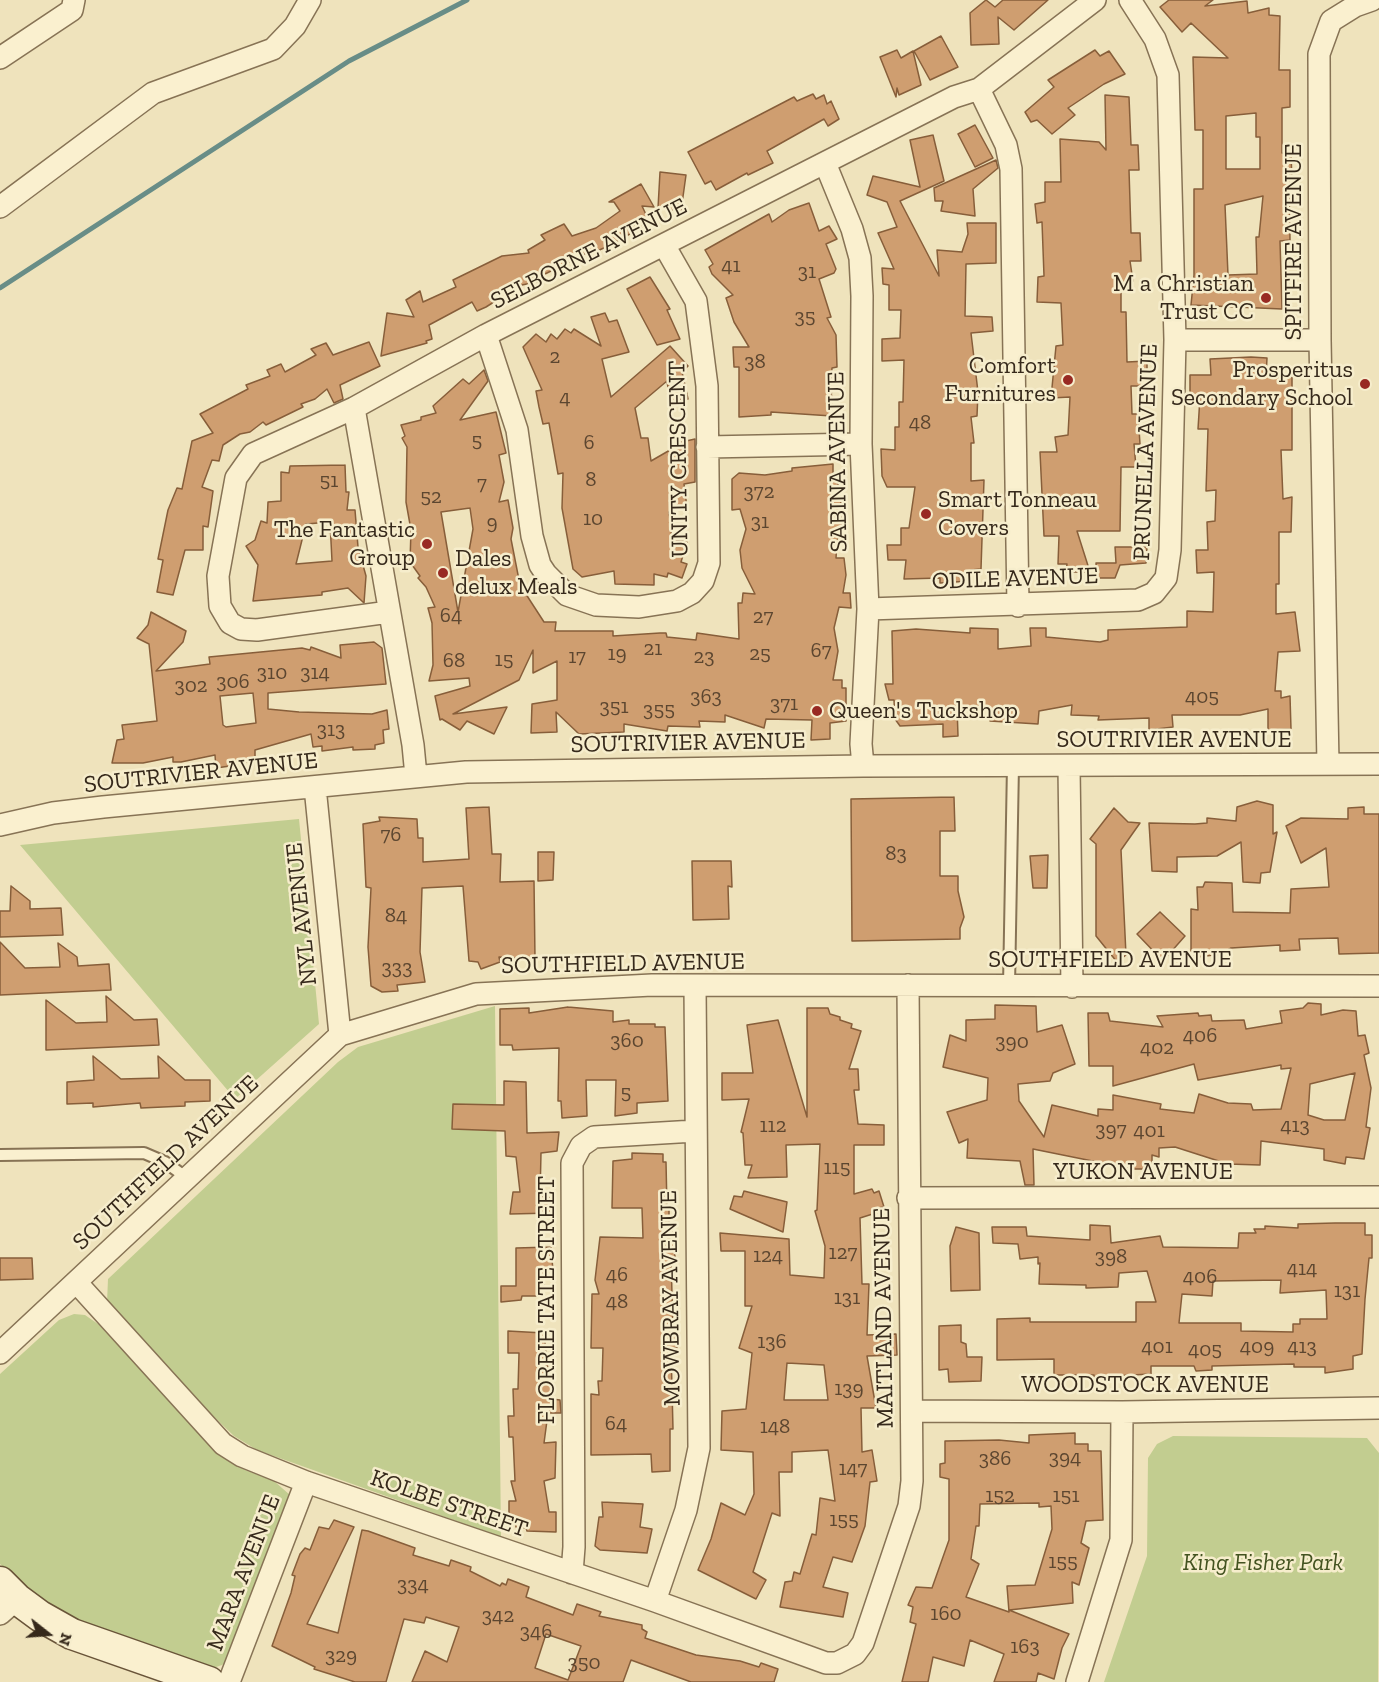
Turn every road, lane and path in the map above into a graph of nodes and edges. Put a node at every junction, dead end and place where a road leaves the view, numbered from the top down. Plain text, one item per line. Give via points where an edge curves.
1 (74, 0) edge
2 (310, 0) edge
3 (1095, 0) edge
4 (1130, 0) edge
5 (1372, 0) edge
6 (0, 58) edge
7 (979, 89) junction
8 (825, 163) junction
9 (0, 207) edge
10 (664, 245) junction
11 (486, 335) junction
12 (1175, 340) junction
13 (1320, 340) junction
14 (354, 408) junction
15 (861, 444) junction
16 (707, 447) junction
17 (1159, 588) joint
18 (1018, 606) junction
19 (868, 609) junction
20 (389, 612) junction
21 (1328, 764) junction
22 (1379, 764) edge
23 (1013, 765) junction
24 (863, 766) junction
25 (1069, 767) junction
26 (416, 776) junction
27 (315, 787) junction
28 (0, 825) edge
29 (908, 985) junction
30 (1009, 986) junction
31 (1379, 986) edge
32 (695, 987) junction
33 (1072, 987) junction
34 (340, 1035) junction
35 (695, 1131) junction
36 (0, 1155) edge
37 (187, 1178) junction
38 (1379, 1197) edge
39 (908, 1198) junction
40 (76, 1282) junction
41 (0, 1353) edge
42 (1379, 1408) edge
43 (912, 1411) junction
44 (1122, 1412) junction
45 (306, 1482) junction
46 (572, 1573) junction
47 (6, 1598) edge
48 (655, 1601) junction
49 (863, 1643) joint
50 (209, 1682) edge
51 (229, 1682) edge
52 (1077, 1682) edge

1 - 6 street via 72,10
2 - 9 street via 296,27 273,49 153,93
3 - 7 street, SELBORNE AVENUE
4 - 12 street, PRUNELLA AVENUE via 1155,39 1168,75
5 - 13 street, SPITFIRE AVENUE via 1331,21 1319,54
7 - 8 street, SELBORNE AVENUE
7 - 18 street via 1006,145 1011,169
8 - 10 street, SELBORNE AVENUE
8 - 15 street, SABINA AVENUE via 860,258
10 - 11 street, SELBORNE AVENUE
10 - 16 street, UNITY CRESCENT via 696,301 706,386
11 - 14 street, SELBORNE AVENUE
11 - 16 street, UNITY CRESCENT via 517,430 532,536 540,565 553,582 579,601 612,606 659,604 692,593 703,581 710,553
12 - 13 street
12 - 17 street, PRUNELLA AVENUE via 1170,550 1166,578
13 - 21 street, SPITFIRE AVENUE
14 - 20 street
14 - 20 street, SELBORNE AVENUE via 253,454 242,466 233,489 218,576 220,606 230,623 241,629 257,630
15 - 16 street
15 - 19 street, SABINA AVENUE
17 - 18 street, ODILE AVENUE via 1138,600
18 - 19 street, ODILE AVENUE
19 - 24 street, SABINA AVENUE
20 - 26 street
21 - 22 street, SOUTRIVIER AVENUE
21 - 25 street, SOUTRIVIER AVENUE
23 - 24 street, SOUTRIVIER AVENUE
23 - 25 street, SOUTRIVIER AVENUE
23 - 30 lane
24 - 26 street, SOUTRIVIER AVENUE via 541,770
25 - 33 street
26 - 27 street, SOUTRIVIER AVENUE
27 - 28 street, SOUTRIVIER AVENUE via 83,810
27 - 34 street, NYL AVENUE
29 - 30 street, SOUTHFIELD AVENUE
29 - 32 street, SOUTHFIELD AVENUE
29 - 39 street, MAITLAND AVENUE
30 - 33 street, SOUTHFIELD AVENUE
31 - 33 street, SOUTHFIELD AVENUE
32 - 34 street, SOUTHFIELD AVENUE via 652,985 476,994
32 - 35 street, MOWBRAY AVENUE
34 - 37 street, SOUTHFIELD AVENUE
35 - 46 street, FLORRIE TATE STREET via 594,1137 581,1146 572,1163
35 - 48 street, MOWBRAY AVENUE via 699,1448 686,1510
36 - 37 lane via 144,1153
37 - 40 street, SOUTHFIELD AVENUE
38 - 39 street, YUKON AVENUE
39 - 43 street, MAITLAND AVENUE
40 - 41 street, SOUTHFIELD AVENUE
40 - 45 street, KOLBE STREET via 223,1444 242,1456
42 - 44 street, WOODSTOCK AVENUE
43 - 44 street, WOODSTOCK AVENUE
43 - 49 street, MAITLAND AVENUE via 909,1506
44 - 52 street via 1121,1540
45 - 46 street, KOLBE STREET
45 - 51 street, MARA AVENUE
46 - 48 street, KOLBE STREET
47 - 50 street via 72,1634
48 - 49 street, KOLBE STREET via 826,1663 846,1660

